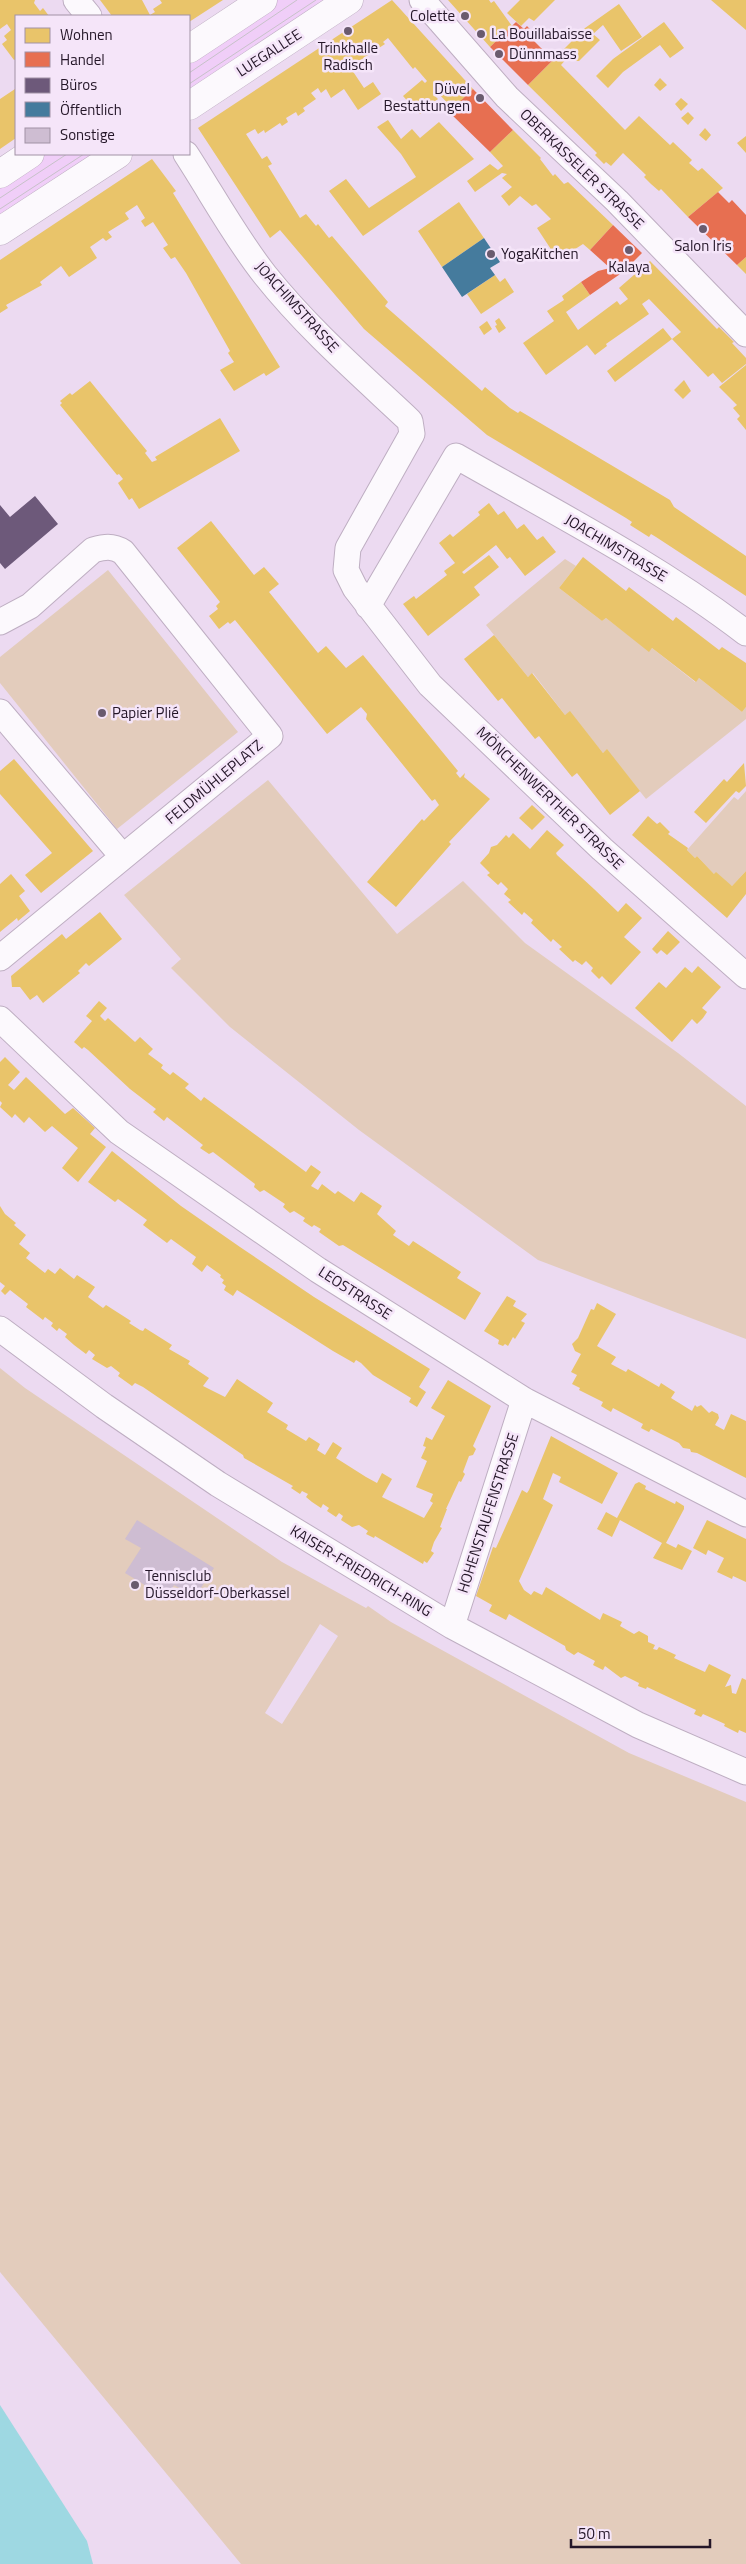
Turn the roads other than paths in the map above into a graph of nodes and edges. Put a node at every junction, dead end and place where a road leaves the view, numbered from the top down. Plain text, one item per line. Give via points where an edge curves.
1 (76, 0) edge
2 (263, 0) edge
3 (350, 0) edge
4 (422, 0) edge
5 (88, 15) edge
6 (190, 49) edge
7 (190, 105) edge
8 (28, 155) edge
9 (116, 155) edge
10 (187, 155) edge
11 (0, 174) edge
12 (0, 231) edge
13 (746, 334) edge
14 (410, 421) joint
15 (368, 606) junction
16 (0, 622) edge
17 (746, 632) edge
18 (0, 712) edge
19 (123, 857) junction
20 (0, 958) edge
21 (745, 974) edge
22 (0, 1019) edge
23 (0, 1329) edge
24 (524, 1400) junction
25 (746, 1514) edge
26 (452, 1626) junction
27 (746, 1772) edge

1 - 5 street
2 - 6 main road
3 - 7 main road, LUEGALLEE
4 - 13 street, OBERKASSELER STRASSE via 507,97 617,202
8 - 11 main road
9 - 12 main road
10 - 14 street, JOACHIMSTRASSE via 265,274 334,349
14 - 15 street, MÖNCHENWERTHER STRASSE via 412,434 348,548 346,570
15 - 17 street, JOACHIMSTRASSE via 456,456 646,565
15 - 21 street, MÖNCHENWERTHER STRASSE via 430,685 602,849
16 - 19 street, FELDMÜHLEPLATZ via 30,606 93,550 105,546 116,548 123,552 270,736
18 - 19 street
19 - 20 street
22 - 24 street, LEOSTRASSE via 119,1132 318,1270
23 - 26 street, KAISER-FRIEDRICH-RING via 218,1484
24 - 25 street, LEOSTRASSE
24 - 26 street, HOHENSTAUFENSTRASSE
26 - 27 street, KAISER-FRIEDRICH-RING via 638,1725

